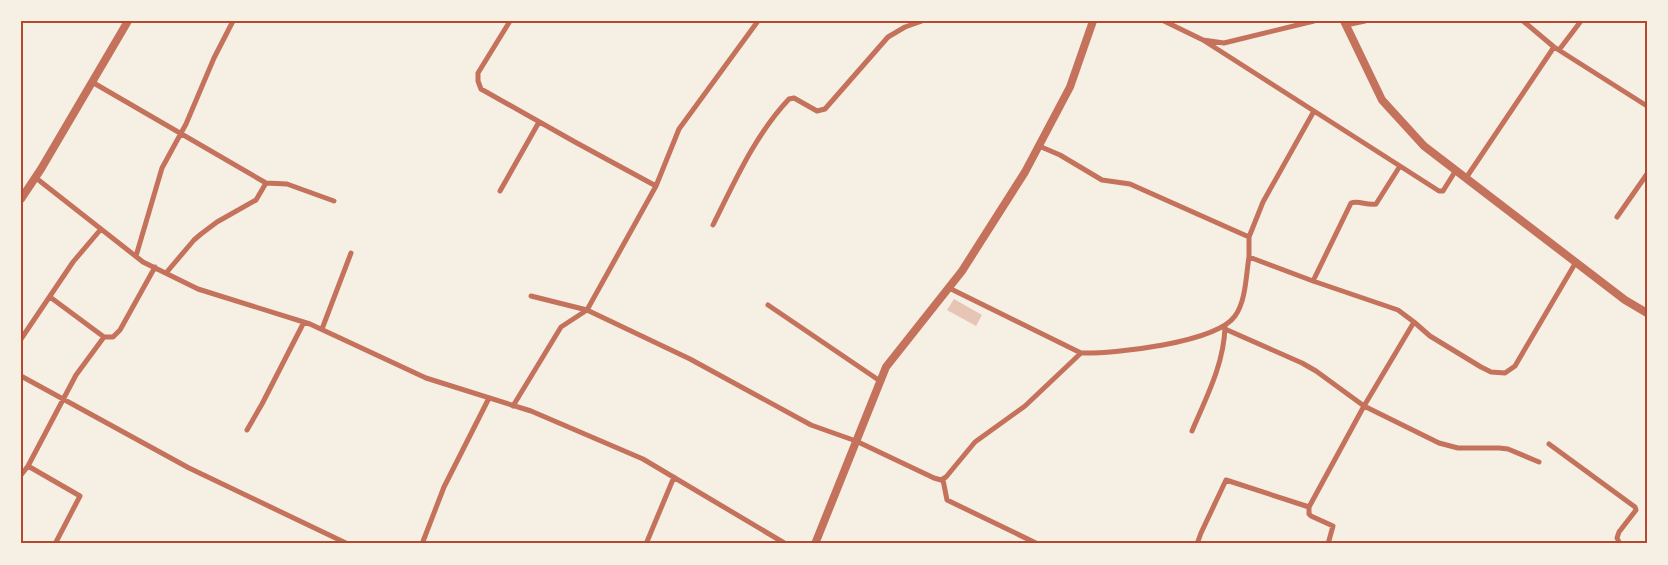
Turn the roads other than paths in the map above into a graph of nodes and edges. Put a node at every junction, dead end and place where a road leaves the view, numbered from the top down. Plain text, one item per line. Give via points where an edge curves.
1 (128, 21) edge
2 (233, 21) edge
3 (510, 21) edge
4 (758, 21) edge
5 (922, 21) edge
6 (1094, 21) edge
7 (1164, 21) edge
8 (1314, 21) edge
9 (1365, 21) edge
10 (1523, 21) edge
11 (1581, 21) edge
12 (1345, 23) edge
13 (1202, 40) junction
14 (1557, 49) junction
15 (92, 82) junction
16 (1647, 106) edge
17 (1314, 111) junction
18 (539, 122) junction
19 (181, 134) junction
20 (1039, 146) junction
21 (1400, 166) junction
22 (1456, 170) junction
23 (1647, 174) edge
24 (36, 178) junction
25 (1466, 178) junction
26 (266, 183) junction
27 (656, 186) junction
28 (500, 191) dead end
29 (21, 200) edge
30 (334, 201) dead end
31 (1617, 217) dead end
32 (713, 225) dead end
33 (101, 228) junction
34 (1250, 237) junction
35 (351, 253) dead end
36 (136, 256) junction
37 (1249, 257) junction
38 (1576, 262) junction
39 (155, 268) junction
40 (166, 273) junction
41 (1313, 281) junction
42 (949, 288) junction
43 (531, 296) dead end
44 (50, 297) junction
45 (768, 305) dead end
46 (587, 310) junction
47 (1647, 313) edge
48 (304, 322) junction
49 (1414, 322) junction
50 (1225, 327) junction
51 (322, 330) junction
52 (104, 337) junction
53 (21, 339) edge
54 (1081, 353) junction
55 (21, 376) edge
56 (880, 382) junction
57 (63, 398) junction
58 (489, 398) junction
59 (513, 406) junction
60 (1364, 406) junction
61 (247, 430) dead end
62 (1192, 431) dead end
63 (856, 441) junction
64 (1548, 444) dead end
65 (1539, 462) dead end
66 (28, 466) junction
67 (21, 475) edge
68 (674, 478) junction
69 (944, 480) junction
70 (1309, 507) junction
71 (55, 544) edge
72 (348, 544) edge
73 (422, 544) edge
74 (646, 544) edge
75 (786, 544) edge
76 (815, 544) edge
77 (1038, 544) edge
78 (1197, 544) edge
79 (1328, 544) edge
80 (1620, 544) edge

1 - 15 street
2 - 19 street
3 - 18 street via 478,73 478,81 481,88
4 - 27 street via 680,129
5 - 32 street via 888,37 825,109 818,111 794,98 789,99 764,130
6 - 20 street via 1070,87
7 - 13 street
8 - 13 street via 1224,43
9 - 12 street
10 - 14 street
11 - 14 street
12 - 22 street via 1382,100 1424,146
13 - 17 street
14 - 16 street
14 - 25 street
15 - 19 street
15 - 24 street
17 - 21 street
17 - 34 street via 1263,202
18 - 27 street
18 - 28 street
19 - 26 street
19 - 36 street via 162,168
20 - 34 street via 1102,180 1130,184
20 - 42 street
21 - 22 street via 1441,192
21 - 41 street via 1376,204 1351,203
22 - 25 street
23 - 31 street
24 - 29 street
24 - 33 street
25 - 38 street
26 - 30 street via 287,184
26 - 40 street via 256,200 201,234
27 - 46 street
33 - 36 street
33 - 44 street
34 - 37 street
35 - 51 street
36 - 39 street
37 - 41 street
37 - 50 street via 1239,309
38 - 47 street
38 - 49 street via 1515,366 1505,374 1481,368
39 - 40 street
39 - 52 street via 120,330 113,337
40 - 48 street via 198,289
41 - 49 street via 1388,306
42 - 54 street
42 - 56 street via 886,367
43 - 46 street
44 - 52 street
44 - 53 street
45 - 56 street
46 - 59 street via 561,327
46 - 63 street via 690,360 811,425
48 - 51 street
48 - 61 street
49 - 60 street
50 - 54 street via 1145,349
50 - 60 street via 1302,363
50 - 62 street via 1219,363
51 - 58 street via 426,378
52 - 57 street
54 - 69 street via 1024,406 975,442
55 - 57 street
56 - 63 street
57 - 66 street
57 - 72 street via 189,468
58 - 59 street
58 - 73 street via 444,487
59 - 68 street via 644,459
60 - 65 street via 1439,444 1458,448 1498,448
60 - 70 street
63 - 69 street
63 - 76 street
64 - 80 street via 1635,507 1618,535
66 - 67 street
66 - 71 street via 80,496
68 - 74 street
68 - 75 street
69 - 77 street via 947,500
70 - 78 street via 1226,480
70 - 79 street via 1311,516 1333,526

